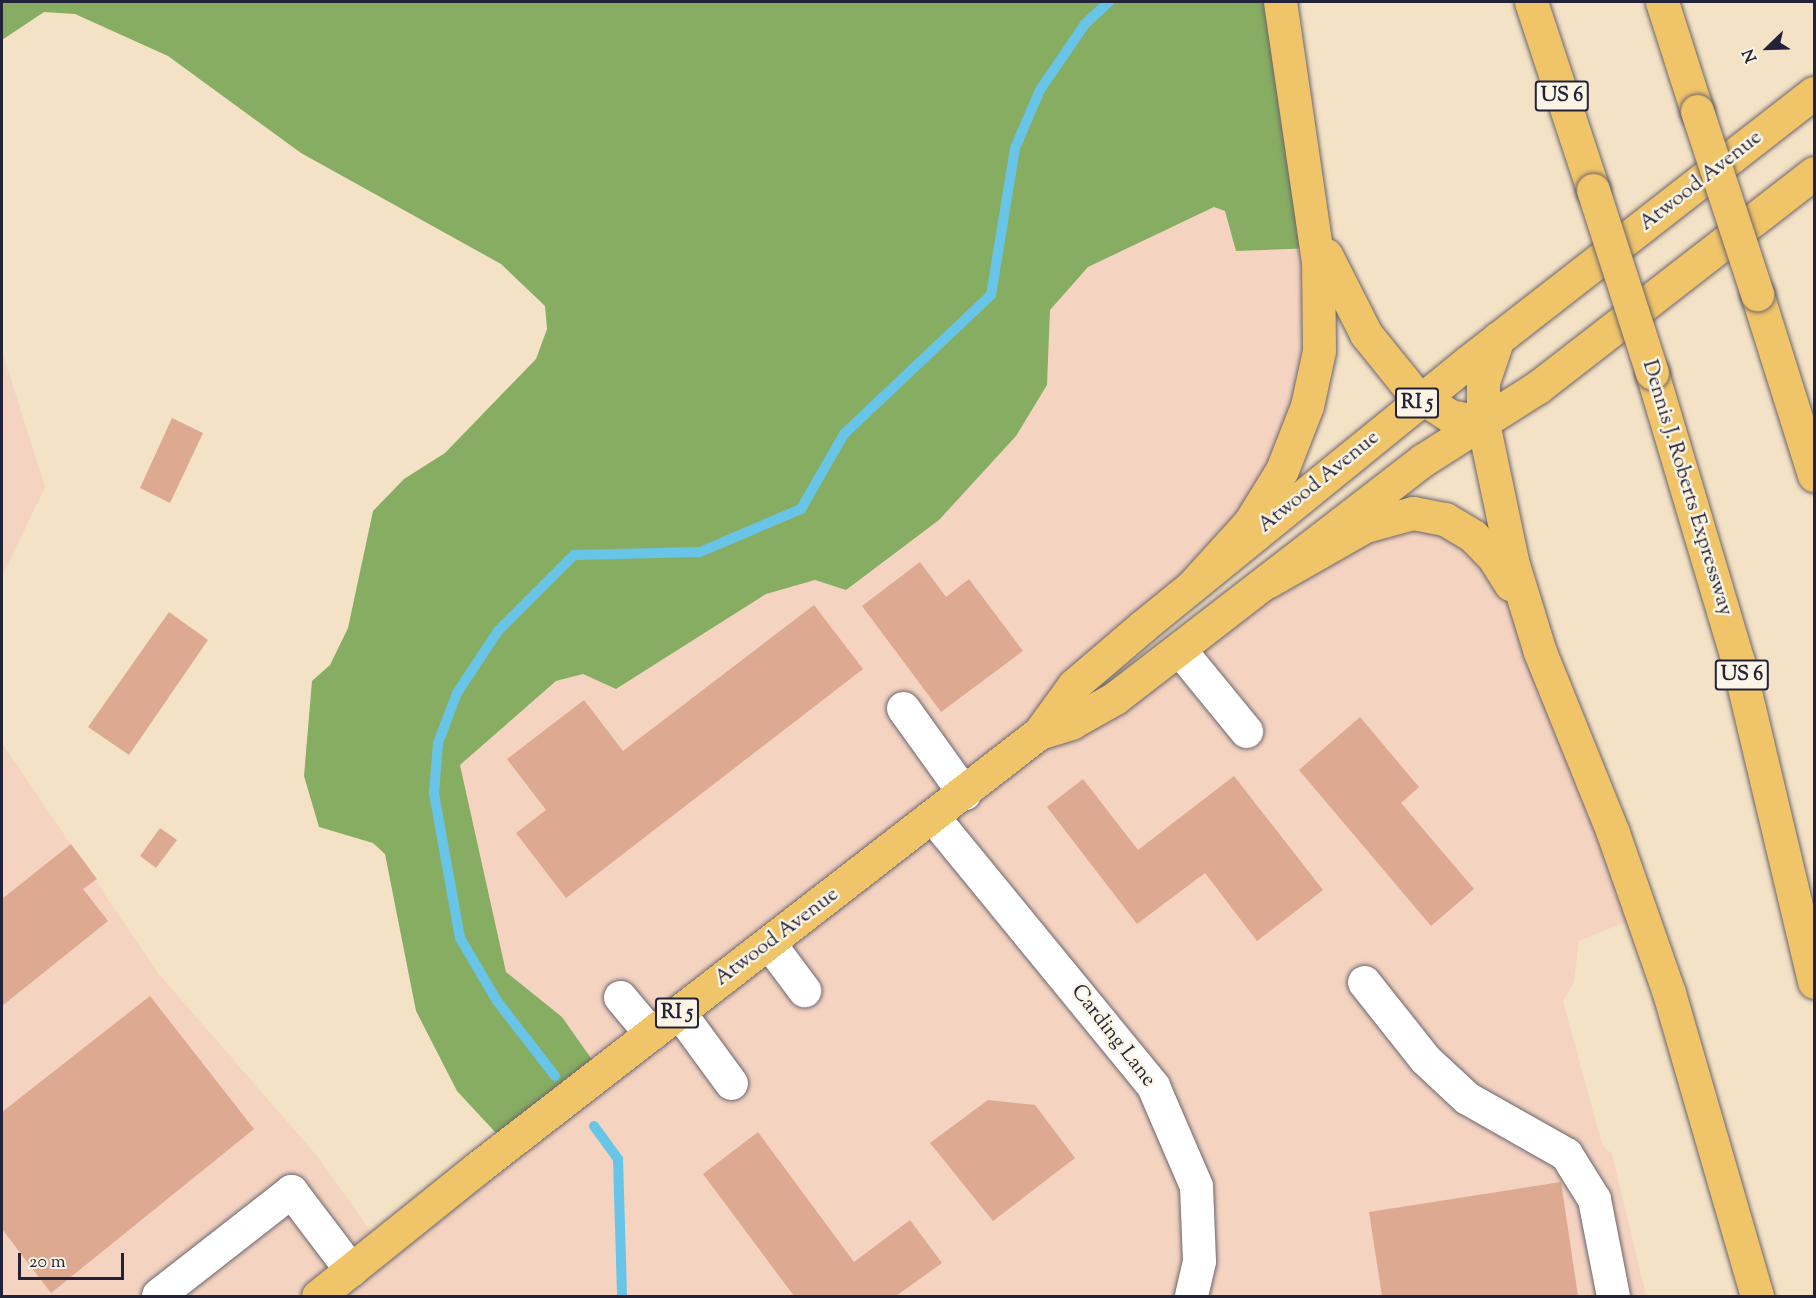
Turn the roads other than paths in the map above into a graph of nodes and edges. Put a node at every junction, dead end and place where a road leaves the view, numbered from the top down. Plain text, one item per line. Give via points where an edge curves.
1 (1280, 2) edge
2 (1531, 2) edge
3 (1662, 2) edge
4 (1815, 93) edge
5 (1305, 170) junction
6 (1815, 173) edge
7 (1498, 338) junction
8 (1421, 400) junction
9 (1483, 423) junction
10 (1815, 475) edge
11 (1267, 582) junction
12 (1192, 586) junction
13 (1179, 649) junction
14 (1540, 652) junction
15 (903, 708) dead end
16 (1245, 731) dead end
17 (1039, 734) junction
18 (964, 793) junction
19 (933, 817) junction
20 (768, 944) junction
21 (1364, 982) dead end
22 (1815, 982) edge
23 (804, 990) dead end
24 (620, 997) dead end
25 (679, 1012) junction
26 (651, 1034) junction
27 (731, 1083) dead end
28 (351, 1270) junction
29 (158, 1296) edge
30 (318, 1296) edge
31 (1191, 1296) edge
32 (1613, 1296) edge
33 (1757, 1296) edge

1 - 5 main road
2 - 22 main road, Dennis J. Roberts Expressway / US 6, bridge via 1653,373 1738,662
3 - 10 main road, bridge
4 - 7 main road, Atwood Avenue / RI 5
5 - 8 main road via 1317,228 1343,294 1379,352
5 - 12 main road via 1321,292 1319,351 1310,397 1292,450 1267,497 1238,537
6 - 9 main road, Atwood Avenue / RI 5 via 1538,387
7 - 8 main road, Atwood Avenue / RI 5
7 - 9 main road via 1484,382
8 - 9 main road via 1450,416
8 - 12 main road, Atwood Avenue / RI 5
9 - 11 main road, Atwood Avenue / RI 5 via 1423,460
9 - 14 main road via 1508,541
11 - 13 main road, Atwood Avenue / RI 5
11 - 14 main road via 1378,521 1402,514 1434,516 1473,536 1494,558 1513,590
12 - 17 main road, Atwood Avenue / RI 5 via 1074,685
13 - 16 street
13 - 17 main road, Atwood Avenue / RI 5 via 1092,713
14 - 33 main road via 1613,833 1669,993
15 - 18 street
17 - 18 main road, Atwood Avenue / RI 5
18 - 19 main road, Atwood Avenue / RI 5
19 - 20 main road, Atwood Avenue / RI 5
19 - 31 street, Carding Lane via 1154,1086 1186,1132 1196,1185 1199,1261
20 - 23 street
20 - 25 main road, Atwood Avenue / RI 5
21 - 32 street via 1425,1059 1467,1098 1566,1154 1594,1199
24 - 26 street
25 - 26 main road, Atwood Avenue / RI 5
25 - 27 street
26 - 28 main road, Atwood Avenue / RI 5
28 - 29 street via 291,1191
28 - 30 main road, Atwood Avenue / RI 5

